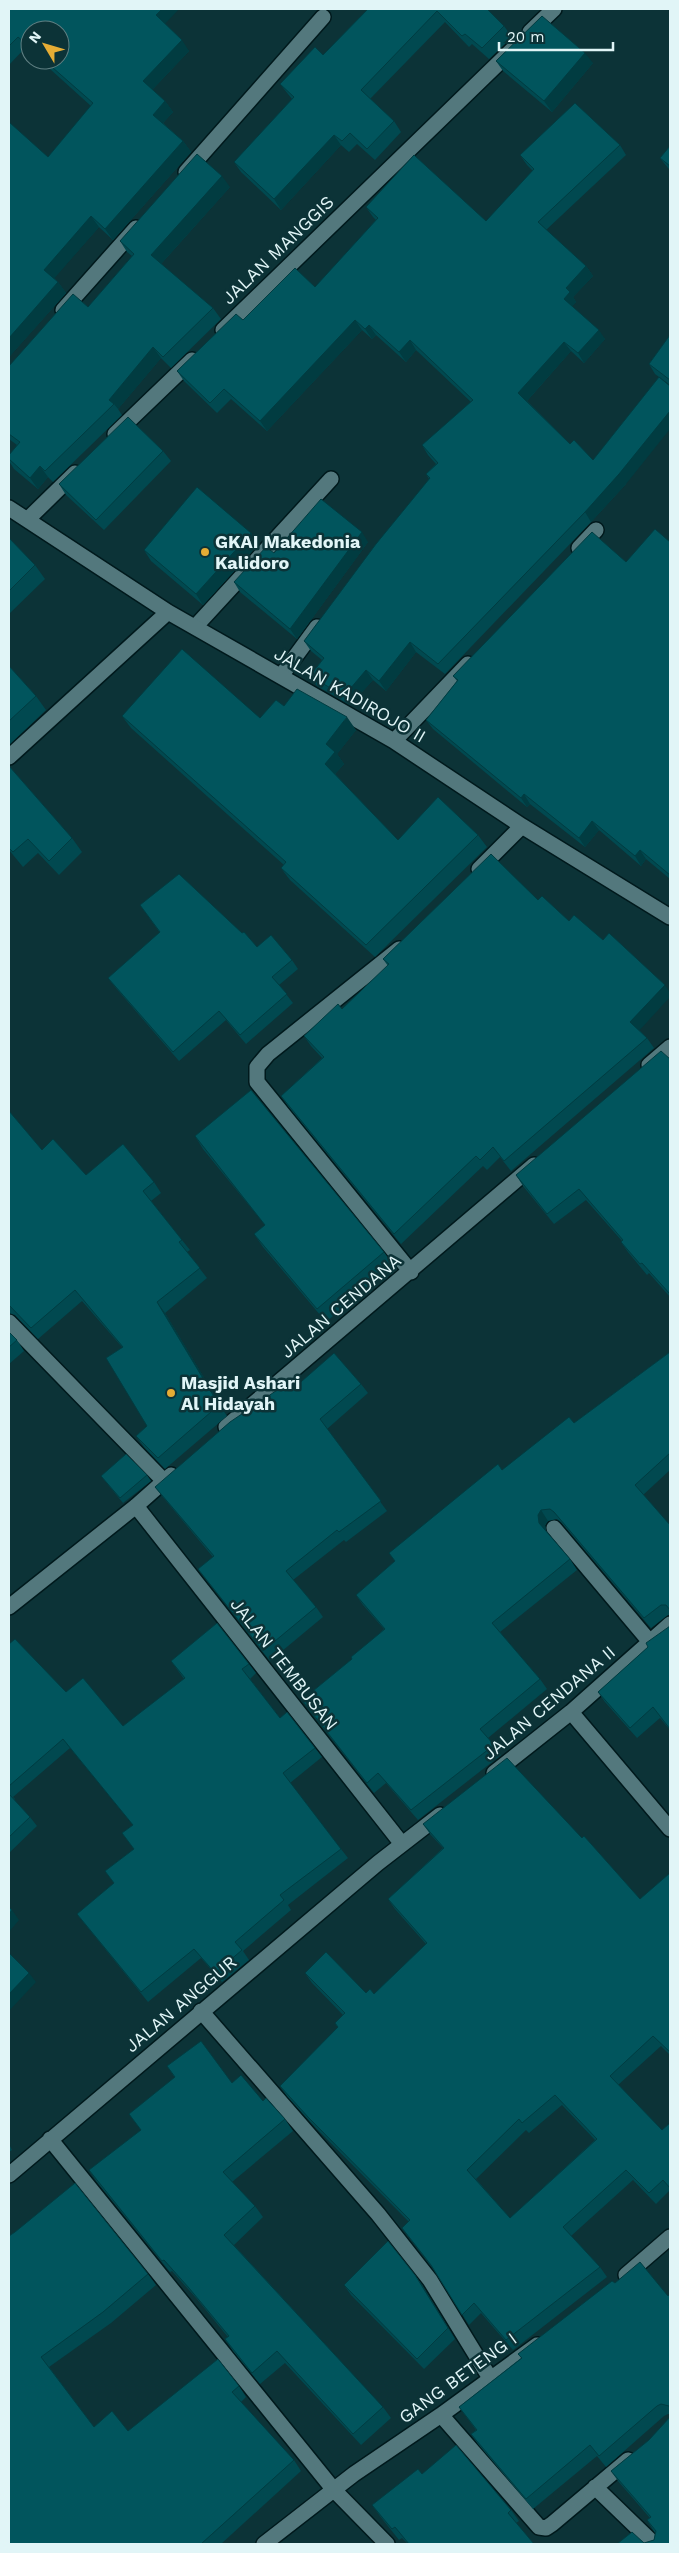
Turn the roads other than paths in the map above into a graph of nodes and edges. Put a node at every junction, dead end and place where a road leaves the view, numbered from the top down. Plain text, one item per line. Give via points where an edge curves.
1 (554, 9) edge
2 (323, 17) dead end
3 (173, 186) edge
4 (146, 216) edge
5 (55, 319) edge
6 (106, 443) edge
7 (85, 464) edge
8 (331, 479) dead end
9 (9, 508) edge
10 (28, 519) junction
11 (596, 530) dead end
12 (569, 558) edge
13 (168, 612) junction
14 (326, 615) edge
15 (195, 627) junction
16 (477, 655) edge
17 (281, 676) junction
18 (394, 741) junction
19 (9, 757) edge
20 (522, 826) junction
21 (468, 880) edge
22 (670, 917) edge
23 (407, 942) edge
24 (670, 1047) edge
25 (639, 1074) edge
26 (544, 1157) edge
27 (411, 1272) junction
28 (9, 1322) edge
29 (211, 1440) edge
30 (184, 1464) edge
31 (164, 1481) junction
32 (136, 1506) junction
33 (554, 1528) edge
34 (9, 1607) edge
35 (670, 1624) edge
36 (650, 1642) junction
37 (571, 1712) junction
38 (479, 1784) edge
39 (448, 1808) edge
40 (670, 1829) edge
41 (402, 1844) junction
42 (201, 2011) junction
43 (50, 2139) junction
44 (9, 2175) edge
45 (670, 2237) edge
46 (616, 2283) edge
47 (547, 2338) edge
48 (490, 2378) junction
49 (441, 2415) junction
50 (642, 2449) edge
51 (595, 2487) junction
52 (334, 2490) junction
53 (264, 2544) edge
54 (387, 2544) edge
55 (654, 2544) edge

1 - 6 street, JALAN MANGGIS
2 - 3 street
4 - 5 street
7 - 10 street
8 - 15 street
9 - 10 street, JALAN KADIROJO II
10 - 13 street, JALAN KADIROJO II
11 - 12 street
13 - 15 street, JALAN KADIROJO II
13 - 19 street
14 - 17 street
15 - 17 street, JALAN KADIROJO II
16 - 18 street
17 - 18 street, JALAN KADIROJO II
18 - 20 street, JALAN KADIROJO II
20 - 21 street
20 - 22 street, JALAN KADIROJO II
23 - 27 street via 268,1054 258,1067 257,1082
24 - 25 street
26 - 27 street, JALAN CENDANA
27 - 29 street, JALAN CENDANA
28 - 31 street
30 - 31 street
31 - 32 street
32 - 34 street
32 - 41 street, JALAN TEMBUSAN
33 - 36 street
35 - 36 street, JALAN CENDANA II
36 - 37 street, JALAN CENDANA II
37 - 38 street, JALAN CENDANA II
37 - 40 street
39 - 41 street
41 - 42 street, JALAN ANGGUR
42 - 43 street, JALAN ANGGUR
42 - 48 street via 425,2272
43 - 44 street, JALAN ANGGUR
43 - 52 street
45 - 46 street
47 - 48 street, GANG BETENG I
48 - 49 street, GANG BETENG I
49 - 51 street via 539,2528 552,2524
49 - 52 street, GANG BETENG I
50 - 51 street
51 - 55 street
52 - 53 street, GANG BETENG I
52 - 54 street

